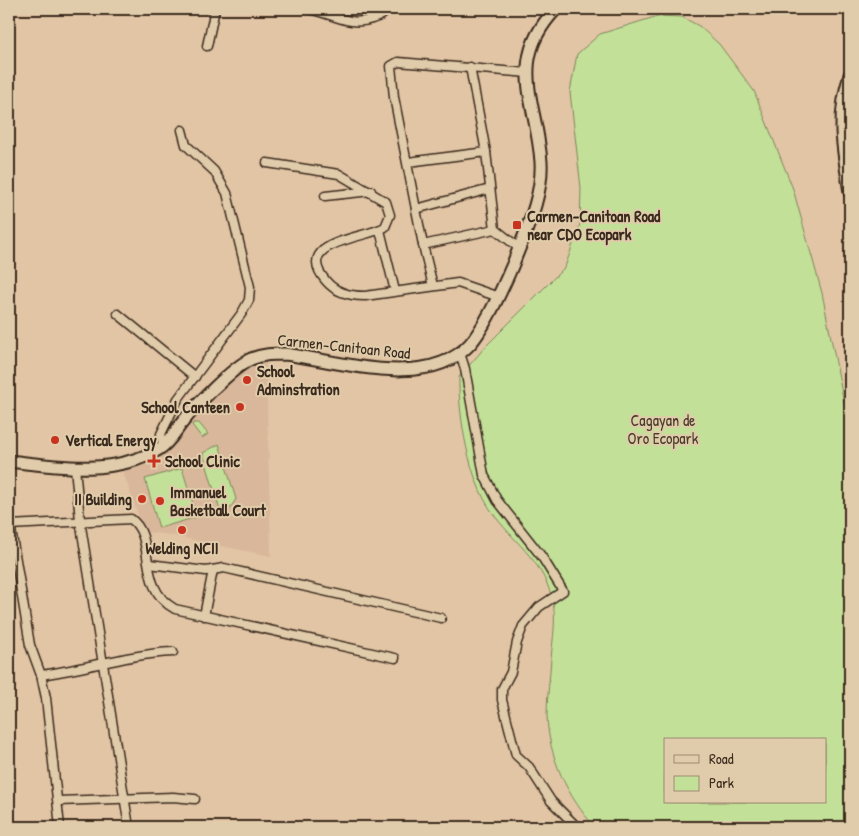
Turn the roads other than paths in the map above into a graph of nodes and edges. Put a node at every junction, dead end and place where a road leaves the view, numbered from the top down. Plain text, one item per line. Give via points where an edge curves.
1 (215, 9) edge
2 (308, 9) edge
3 (388, 9) edge
4 (556, 9) edge
5 (207, 46) dead end
6 (470, 67) junction
7 (528, 73) junction
8 (850, 76) edge
9 (182, 130) dead end
10 (486, 152) junction
11 (408, 162) junction
12 (267, 164) dead end
13 (490, 188) junction
14 (371, 190) junction
15 (850, 192) edge
16 (324, 196) dead end
17 (416, 209) junction
18 (495, 229) junction
19 (380, 230) junction
20 (423, 245) junction
21 (519, 248) junction
22 (433, 286) junction
23 (395, 291) junction
24 (496, 296) junction
25 (118, 314) dead end
26 (460, 353) junction
27 (195, 377) junction
28 (163, 447) junction
29 (9, 461) edge
30 (75, 467) junction
31 (9, 518) edge
32 (80, 520) junction
33 (9, 525) edge
34 (149, 564) junction
35 (213, 570) junction
36 (204, 616) junction
37 (441, 618) dead end
38 (173, 652) dead end
39 (395, 658) dead end
40 (104, 665) junction
41 (42, 675) junction
42 (126, 798) junction
43 (195, 798) dead end
44 (58, 801) junction
45 (60, 827) edge
46 (129, 827) edge
47 (577, 827) edge

1 - 5 street
2 - 3 street via 360,23 383,15
4 - 7 main road, Carmen-Canitoan Road via 535,36
6 - 7 street
6 - 10 street
6 - 11 street via 398,62 391,66
7 - 21 main road, Carmen-Canitoan Road via 541,180
8 - 15 main road via 841,120
9 - 27 street via 186,145 214,171 228,193 250,287 249,300 242,313
10 - 11 street
10 - 13 street
11 - 17 street
12 - 14 street via 339,174
13 - 17 street
13 - 18 street
14 - 16 street
14 - 19 street via 390,208 388,222
17 - 20 street
18 - 20 street
18 - 21 street
19 - 23 street
19 - 23 street via 333,244 320,253 318,268 326,281 346,294 365,296
20 - 22 street
21 - 24 main road, Carmen-Canitoan Road
22 - 23 street
22 - 24 street via 464,284
24 - 26 main road, Carmen-Canitoan Road via 478,332
25 - 27 street
26 - 28 main road, Carmen-Canitoan Road via 432,366 410,370 285,354 260,356 243,363 208,395
26 - 47 street via 484,475 497,500 542,557 563,591 539,607 523,626 511,672 502,689 502,700 516,755 529,767 551,801
27 - 28 street via 182,393 163,429
28 - 30 main road, Carmen-Canitoan Road via 118,465
29 - 30 main road, Carmen-Canitoan Road
30 - 32 street
31 - 33 street
32 - 33 street
32 - 34 street via 131,519 139,528
32 - 40 street
33 - 41 street via 30,645
34 - 35 street via 206,572
34 - 36 street via 153,587 161,600 175,609
35 - 36 street
35 - 37 street via 224,568
36 - 39 street
38 - 40 street via 148,653
40 - 41 street
40 - 42 street
41 - 44 street
42 - 43 street
42 - 44 street
42 - 46 street
44 - 45 street

